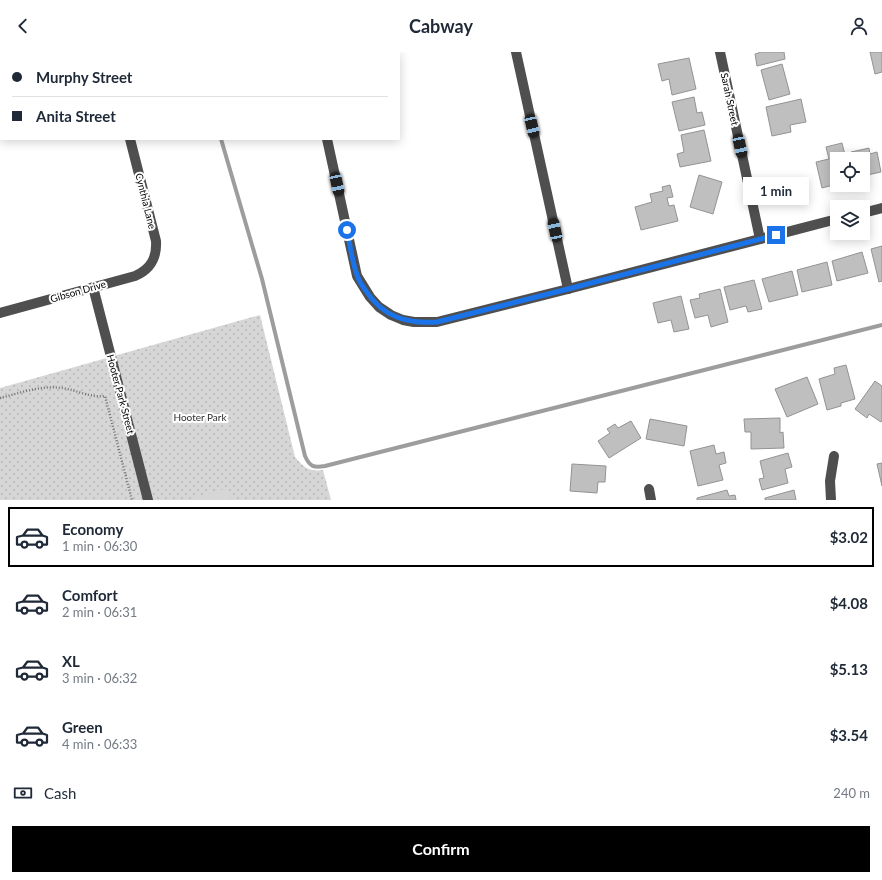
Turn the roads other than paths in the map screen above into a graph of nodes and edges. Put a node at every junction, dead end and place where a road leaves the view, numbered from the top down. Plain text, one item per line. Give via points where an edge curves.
1 (516, 52) edge
2 (720, 52) edge
3 (130, 140) edge
4 (327, 140) edge
5 (882, 208) edge
6 (870, 211) edge
7 (830, 221) edge
8 (760, 239) junction
9 (152, 263) joint
10 (93, 287) junction
11 (568, 289) junction
12 (0, 313) edge
13 (834, 456) dead end
14 (648, 489) dead end
15 (148, 500) edge
16 (651, 500) edge
17 (831, 500) edge

1 - 11 street
2 - 8 street, Sarah Street
3 - 9 street, Cynthia Lane via 156,241 157,249
4 - 11 street via 357,276 370,297 391,315 403,320 437,322
5 - 6 street
7 - 8 street
8 - 11 street
9 - 10 street, Gibson Drive via 136,276
10 - 12 street, Gibson Drive
10 - 15 street, Hooter Park Street
13 - 17 street via 830,481
14 - 16 street

